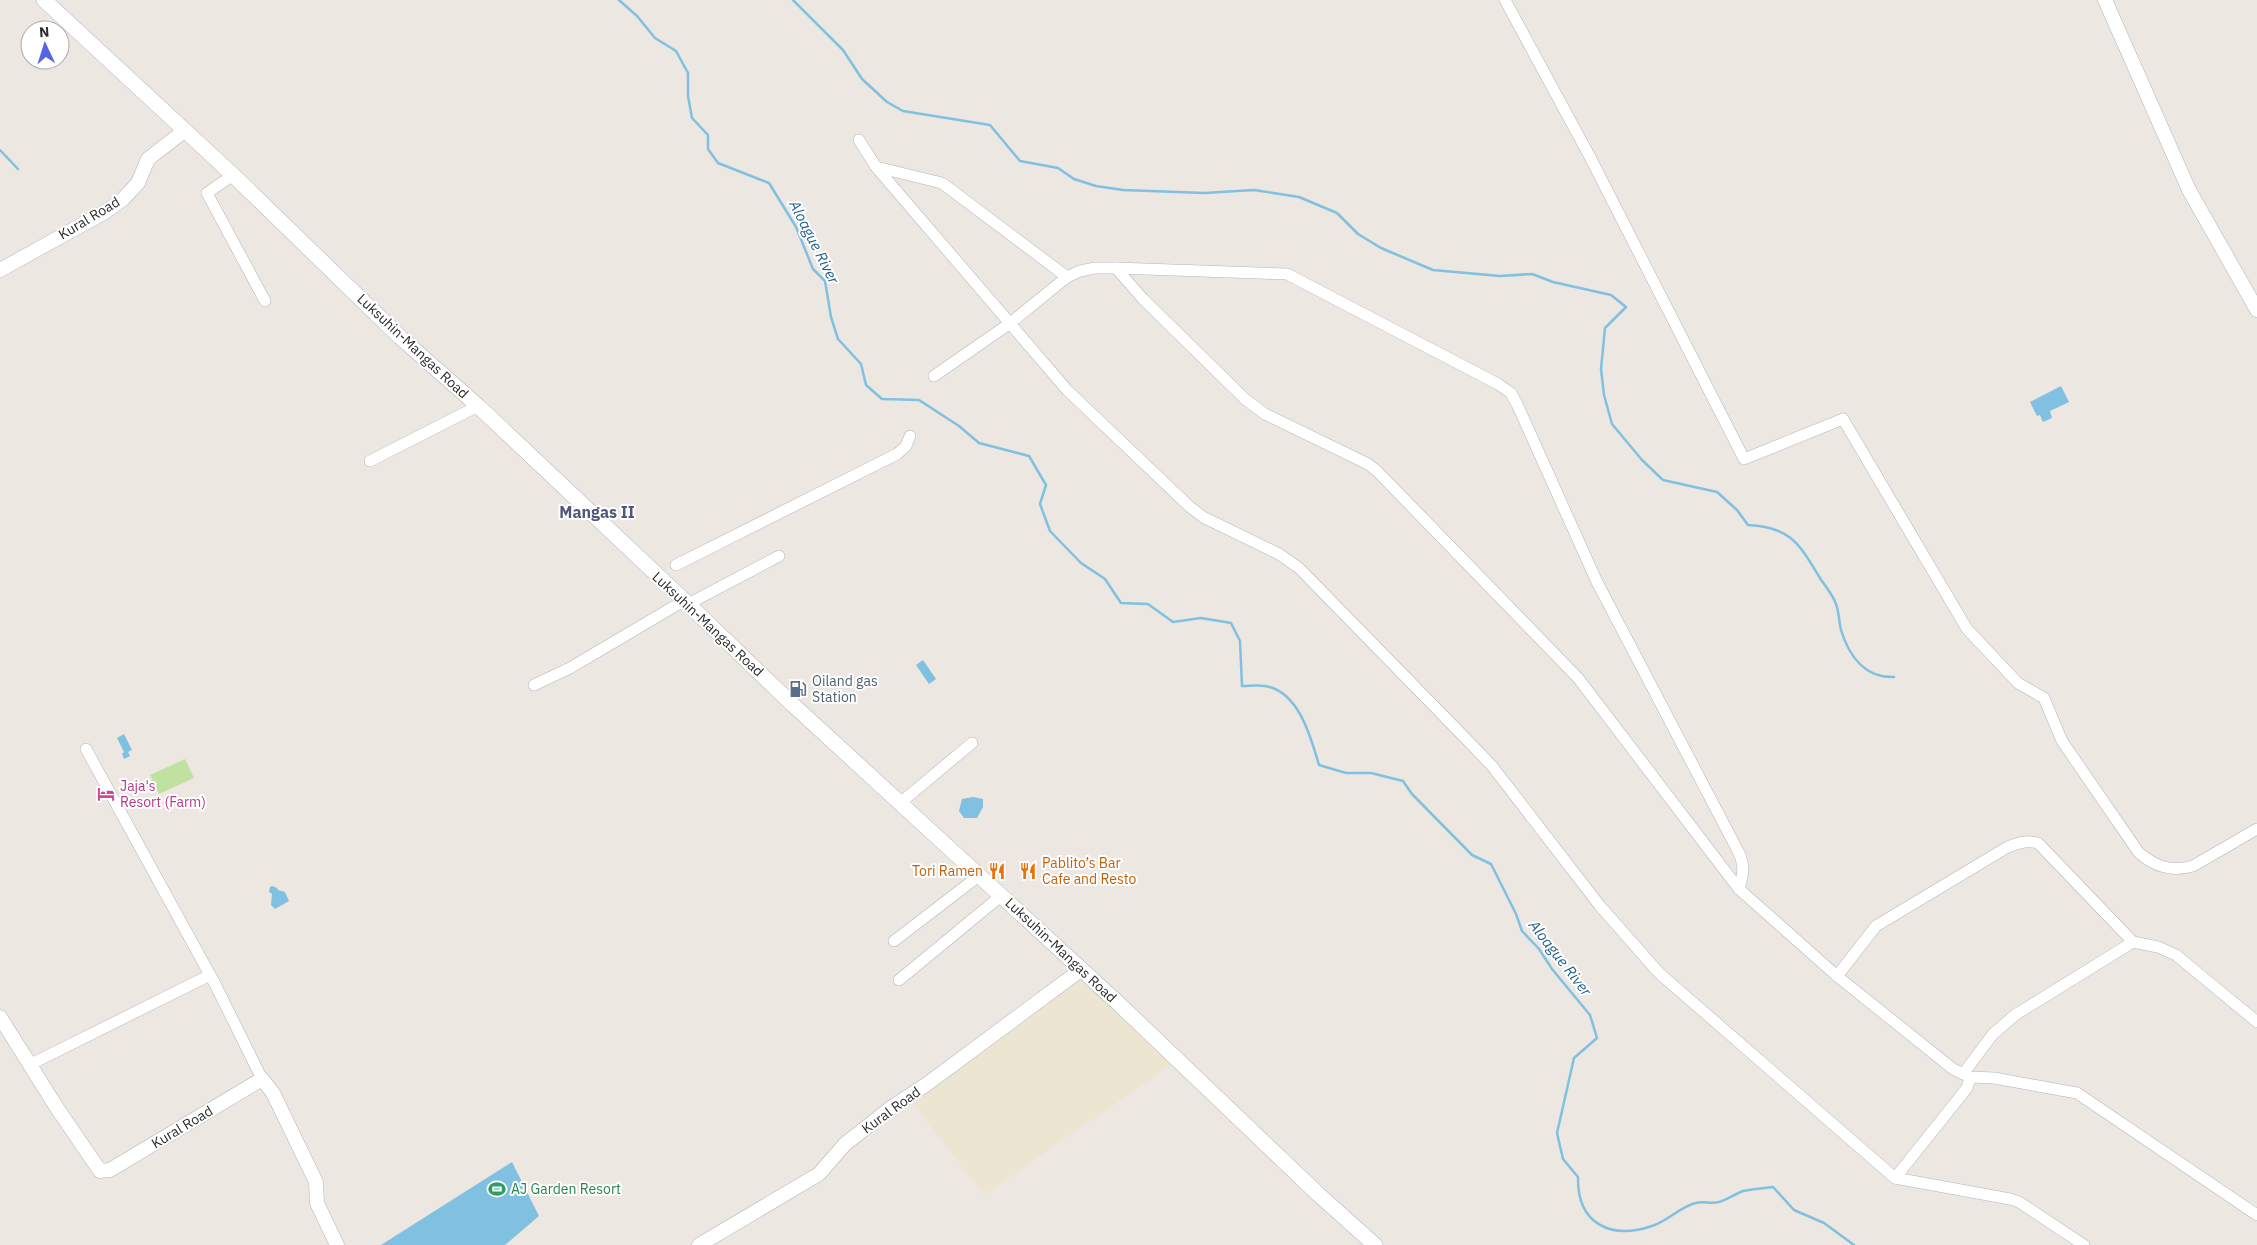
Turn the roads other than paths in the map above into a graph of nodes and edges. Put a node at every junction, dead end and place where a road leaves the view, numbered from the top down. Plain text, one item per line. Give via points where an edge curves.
1 (44, 0) edge
2 (1505, 0) edge
3 (2105, 0) edge
4 (184, 131) junction
5 (859, 140) dead end
6 (876, 167) junction
7 (233, 175) junction
8 (1116, 268) junction
9 (0, 270) edge
10 (1067, 277) junction
11 (264, 301) dead end
12 (2257, 310) edge
13 (1009, 324) junction
14 (934, 376) dead end
15 (478, 406) junction
16 (910, 436) dead end
17 (370, 461) dead end
18 (779, 556) dead end
19 (656, 574) junction
20 (686, 602) junction
21 (534, 685) dead end
22 (972, 743) dead end
23 (86, 749) dead end
24 (899, 804) junction
25 (2257, 829) edge
26 (980, 875) junction
27 (1739, 889) junction
28 (1002, 895) junction
29 (894, 941) dead end
30 (2133, 942) junction
31 (1082, 969) junction
32 (210, 975) junction
33 (1837, 976) junction
34 (899, 980) dead end
35 (0, 1017) edge
36 (2257, 1022) edge
37 (31, 1064) junction
38 (1967, 1076) junction
39 (262, 1080) junction
40 (1895, 1178) junction
41 (2257, 1215) edge
42 (338, 1245) edge
43 (701, 1245) edge
44 (1375, 1245) edge
45 (2084, 1245) edge

1 - 4 main road, Luksuhin-Mangas Road
2 - 25 street via 1590,157 1744,459 1842,419 1968,629 2018,683 2044,698 2062,741 2139,853 2151,862 2172,870 2194,866
3 - 12 street via 2189,190
4 - 7 main road, Luksuhin-Mangas Road
4 - 9 street, Kural Road via 148,159 138,183 123,199
5 - 6 street
6 - 10 street via 942,183
6 - 13 street
7 - 11 street via 207,193
7 - 15 main road, Luksuhin-Mangas Road via 400,337
8 - 10 street via 1095,268
8 - 27 street via 1143,299 1245,399 1265,414 1377,471 1578,678
8 - 27 street via 1286,274 1511,393 1597,582 1739,853 1744,872
10 - 13 street
13 - 14 street
13 - 40 street via 1067,390 1190,507 1202,517 1279,554 1318,586 1492,766 1600,906 1659,973
15 - 17 street
15 - 19 main road, Luksuhin-Mangas Road
16 - 19 street via 906,446 897,454
18 - 20 street
19 - 20 main road, Luksuhin-Mangas Road
20 - 21 street
20 - 24 main road, Luksuhin-Mangas Road
22 - 24 street
23 - 32 street
24 - 26 main road, Luksuhin-Mangas Road
26 - 28 main road, Luksuhin-Mangas Road
26 - 29 street
27 - 33 street
28 - 31 main road, Luksuhin-Mangas Road
28 - 34 street
30 - 33 street via 2038,844 2026,841 2006,848 1876,926
30 - 36 street via 2176,955
30 - 38 street via 2015,1015 1993,1034
31 - 43 street, Kural Road via 845,1144 819,1174
31 - 44 main road, Luksuhin-Mangas Road
32 - 37 street
32 - 39 street
33 - 38 street via 1942,1062
35 - 37 street, Kural Road
37 - 39 street, Kural Road via 100,1171 110,1170
38 - 40 street via 1967,1088
38 - 41 street via 2077,1093
39 - 42 street via 272,1093 316,1182 317,1203
40 - 45 street via 2019,1202

